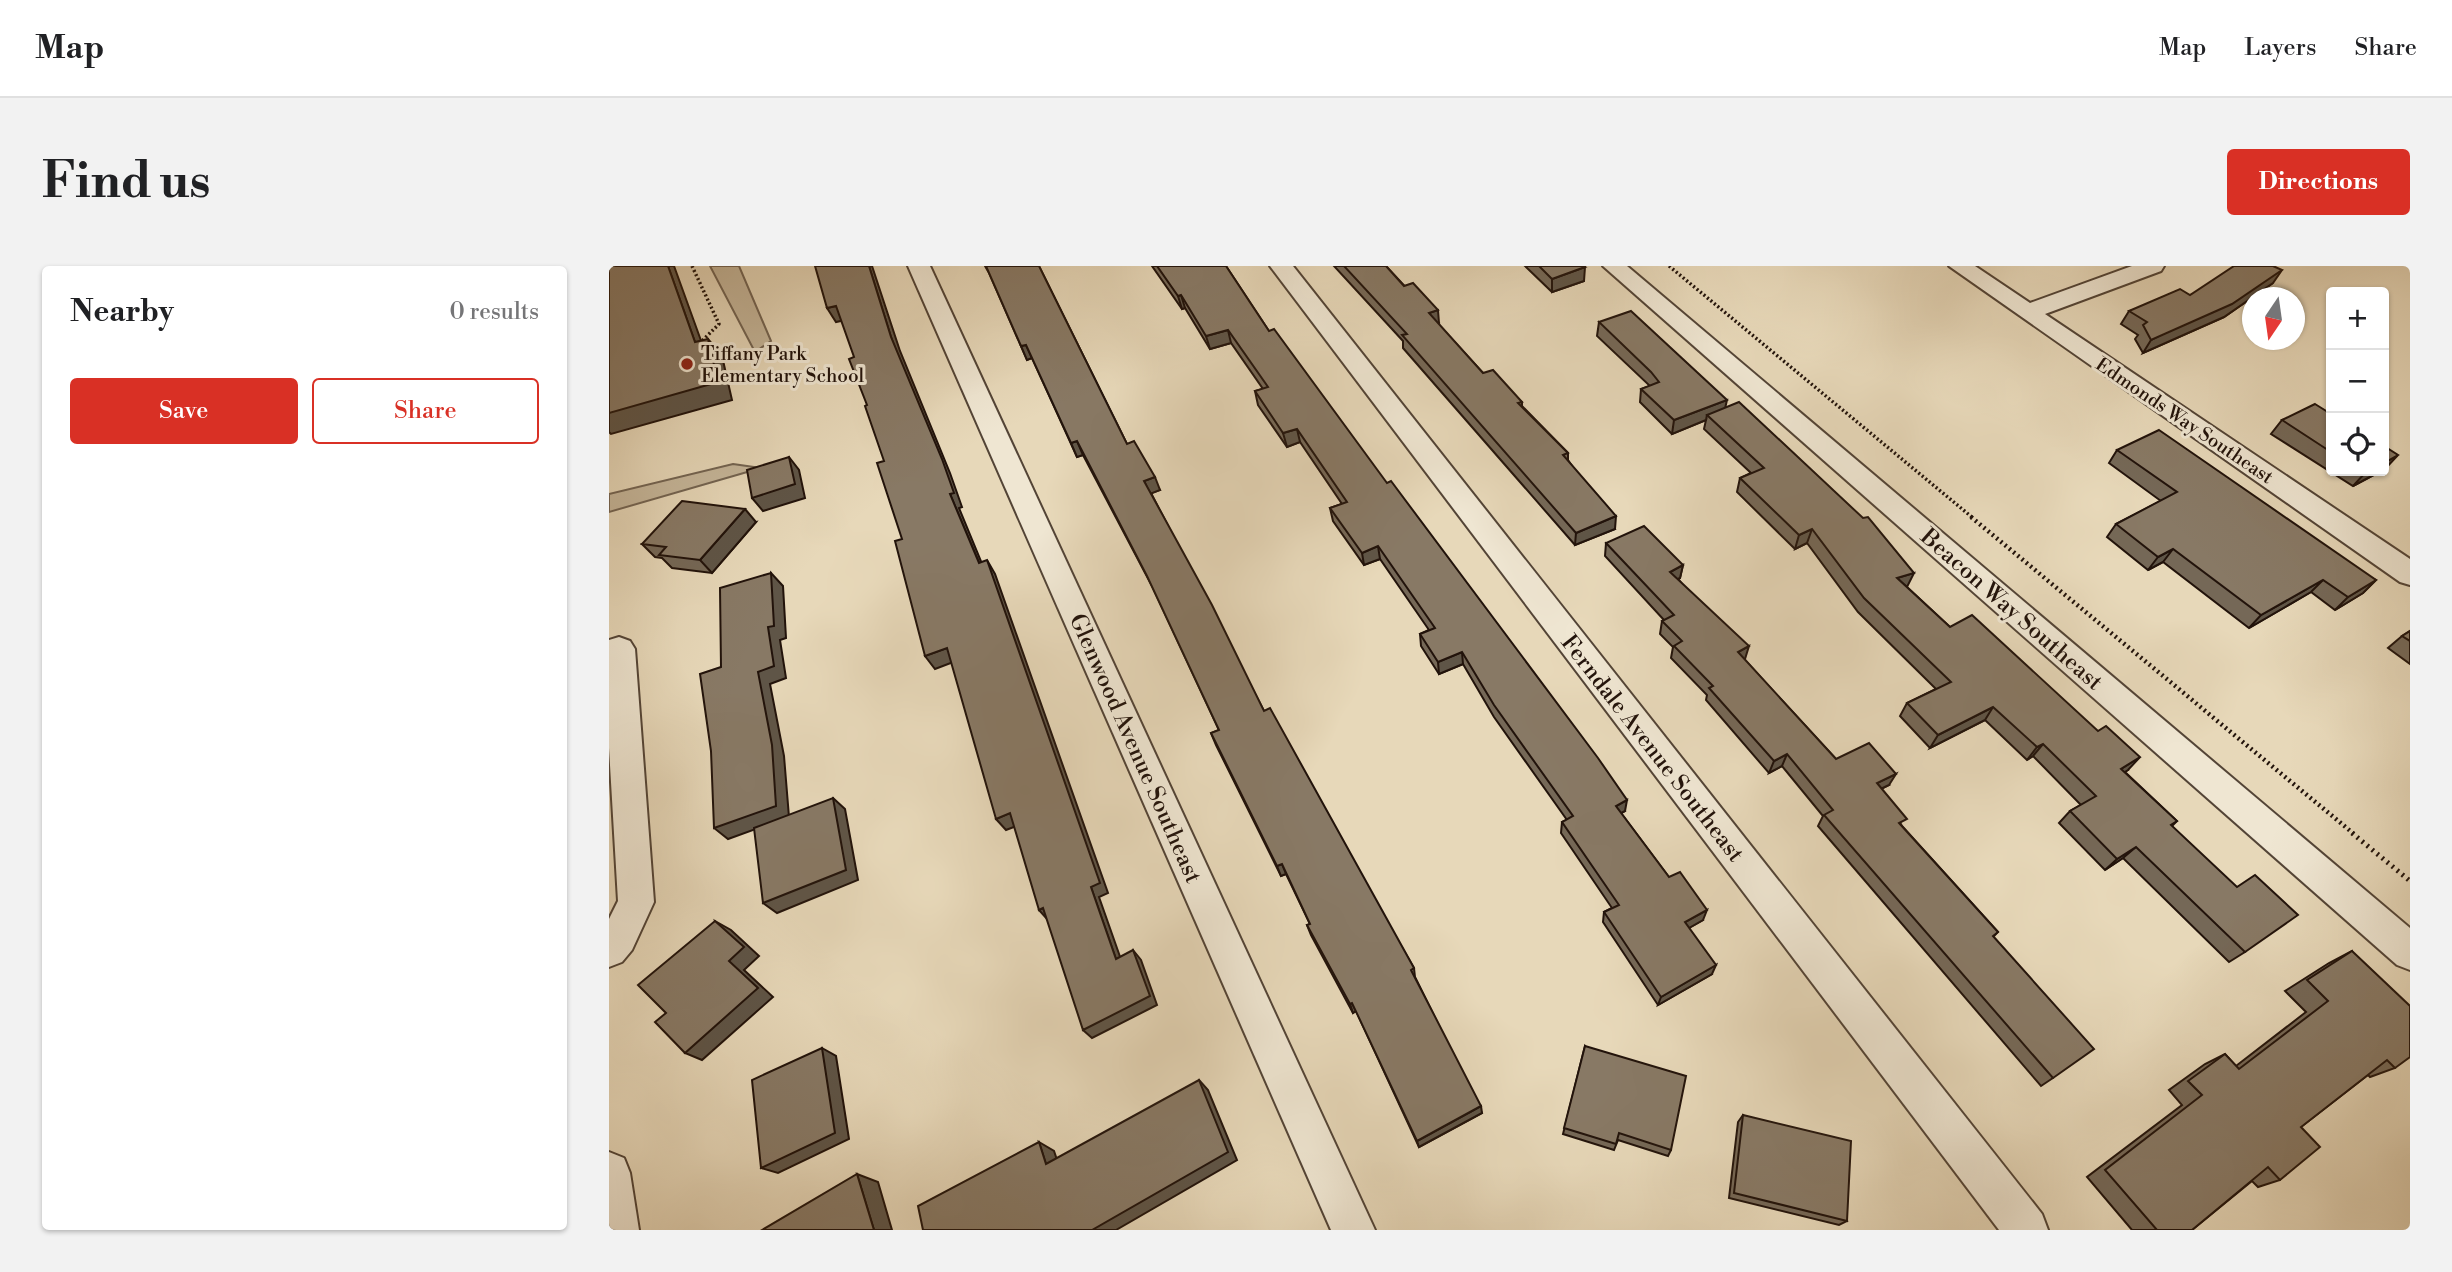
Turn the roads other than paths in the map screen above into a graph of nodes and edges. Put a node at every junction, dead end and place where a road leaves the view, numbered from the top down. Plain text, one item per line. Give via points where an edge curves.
1 (919, 266) edge
2 (1281, 266) edge
3 (1614, 266) edge
4 (1960, 266) edge
5 (2153, 266) edge
6 (2028, 312) junction
7 (2410, 574) edge
8 (619, 649) dead end
9 (609, 949) edge
10 (2410, 952) edge
11 (609, 1173) edge
12 (617, 1230) edge
13 (1353, 1230) edge
14 (2026, 1230) edge

1 - 13 street, Glenwood Avenue Southeast
2 - 14 street, Ferndale Avenue Southeast
3 - 10 street, Beacon Way Southeast
4 - 6 street, Edmonds Way Southeast
5 - 6 street
6 - 7 street, Edmonds Way Southeast
8 - 9 street via 636,902
11 - 12 street

